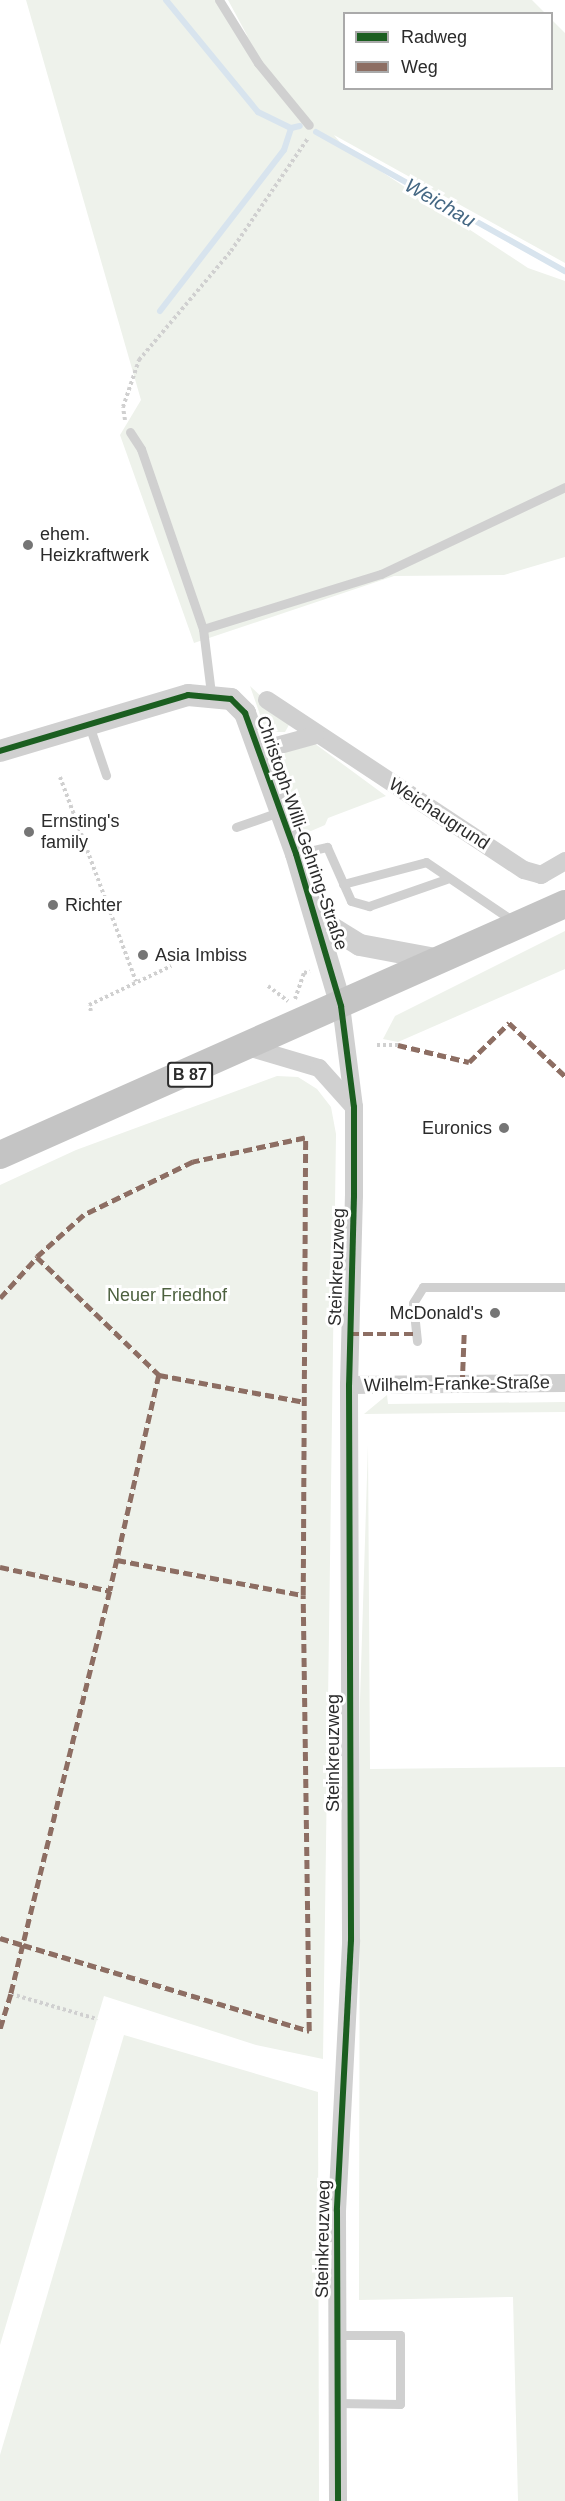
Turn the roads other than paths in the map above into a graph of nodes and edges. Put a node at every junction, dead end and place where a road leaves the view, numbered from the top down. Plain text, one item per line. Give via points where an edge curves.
1 (219, 0) edge
2 (309, 125) road end
3 (130, 432) road end
4 (565, 487) edge
5 (203, 629) junction
6 (211, 693) junction
7 (267, 700) dead end
8 (90, 728) junction
9 (316, 735) junction
10 (0, 751) edge
11 (258, 751) junction
12 (106, 776) dead end
13 (279, 812) junction
14 (236, 827) dead end
15 (296, 854) junction
16 (565, 861) edge
17 (446, 879) junction
18 (343, 884) junction
19 (565, 904) edge
20 (318, 919) junction
21 (521, 925) junction
22 (445, 960) junction
23 (341, 1006) junction
24 (251, 1048) junction
25 (354, 1107) junction
26 (0, 1155) edge
27 (565, 1287) edge
28 (417, 1341) dead end
29 (565, 1383) edge
30 (349, 1385) junction
31 (337, 2335) junction
32 (338, 2403) junction
33 (338, 2501) edge

1 - 2 lane via 258,63
3 - 5 lane via 145,460
4 - 5 lane via 381,574
5 - 6 lane
6 - 8 street via 188,695
6 - 11 street, Christoph-Willi-Gehring-Straße via 231,699 244,713
7 - 9 street, Weichaugrund
8 - 10 street
8 - 12 lane
9 - 11 street
9 - 16 street, Weichaugrund via 524,870 541,875
11 - 13 street, Christoph-Willi-Gehring-Straße
13 - 14 lane
13 - 15 street, Christoph-Willi-Gehring-Straße
15 - 18 lane via 327,846
15 - 20 street, Christoph-Willi-Gehring-Straße
17 - 18 lane via 426,862 413,862
17 - 18 lane via 369,906 351,901
17 - 21 lane
19 - 21 main road, B 87
20 - 22 street via 367,948
20 - 23 street, Christoph-Willi-Gehring-Straße
21 - 22 main road, B 87
22 - 23 main road, B 87
23 - 24 main road, B 87
23 - 25 street, Steinkreuzweg
24 - 25 street via 319,1068
24 - 26 main road, B 87
25 - 30 street, Steinkreuzweg
27 - 28 lane via 423,1287 413,1303
29 - 30 street, Wilhelm-Franke-Straße
30 - 31 street, Steinkreuzweg via 351,1940 337,2211
31 - 32 street, Steinkreuzweg
31 - 32 lane via 400,2335 400,2404
32 - 33 street, Steinkreuzweg

